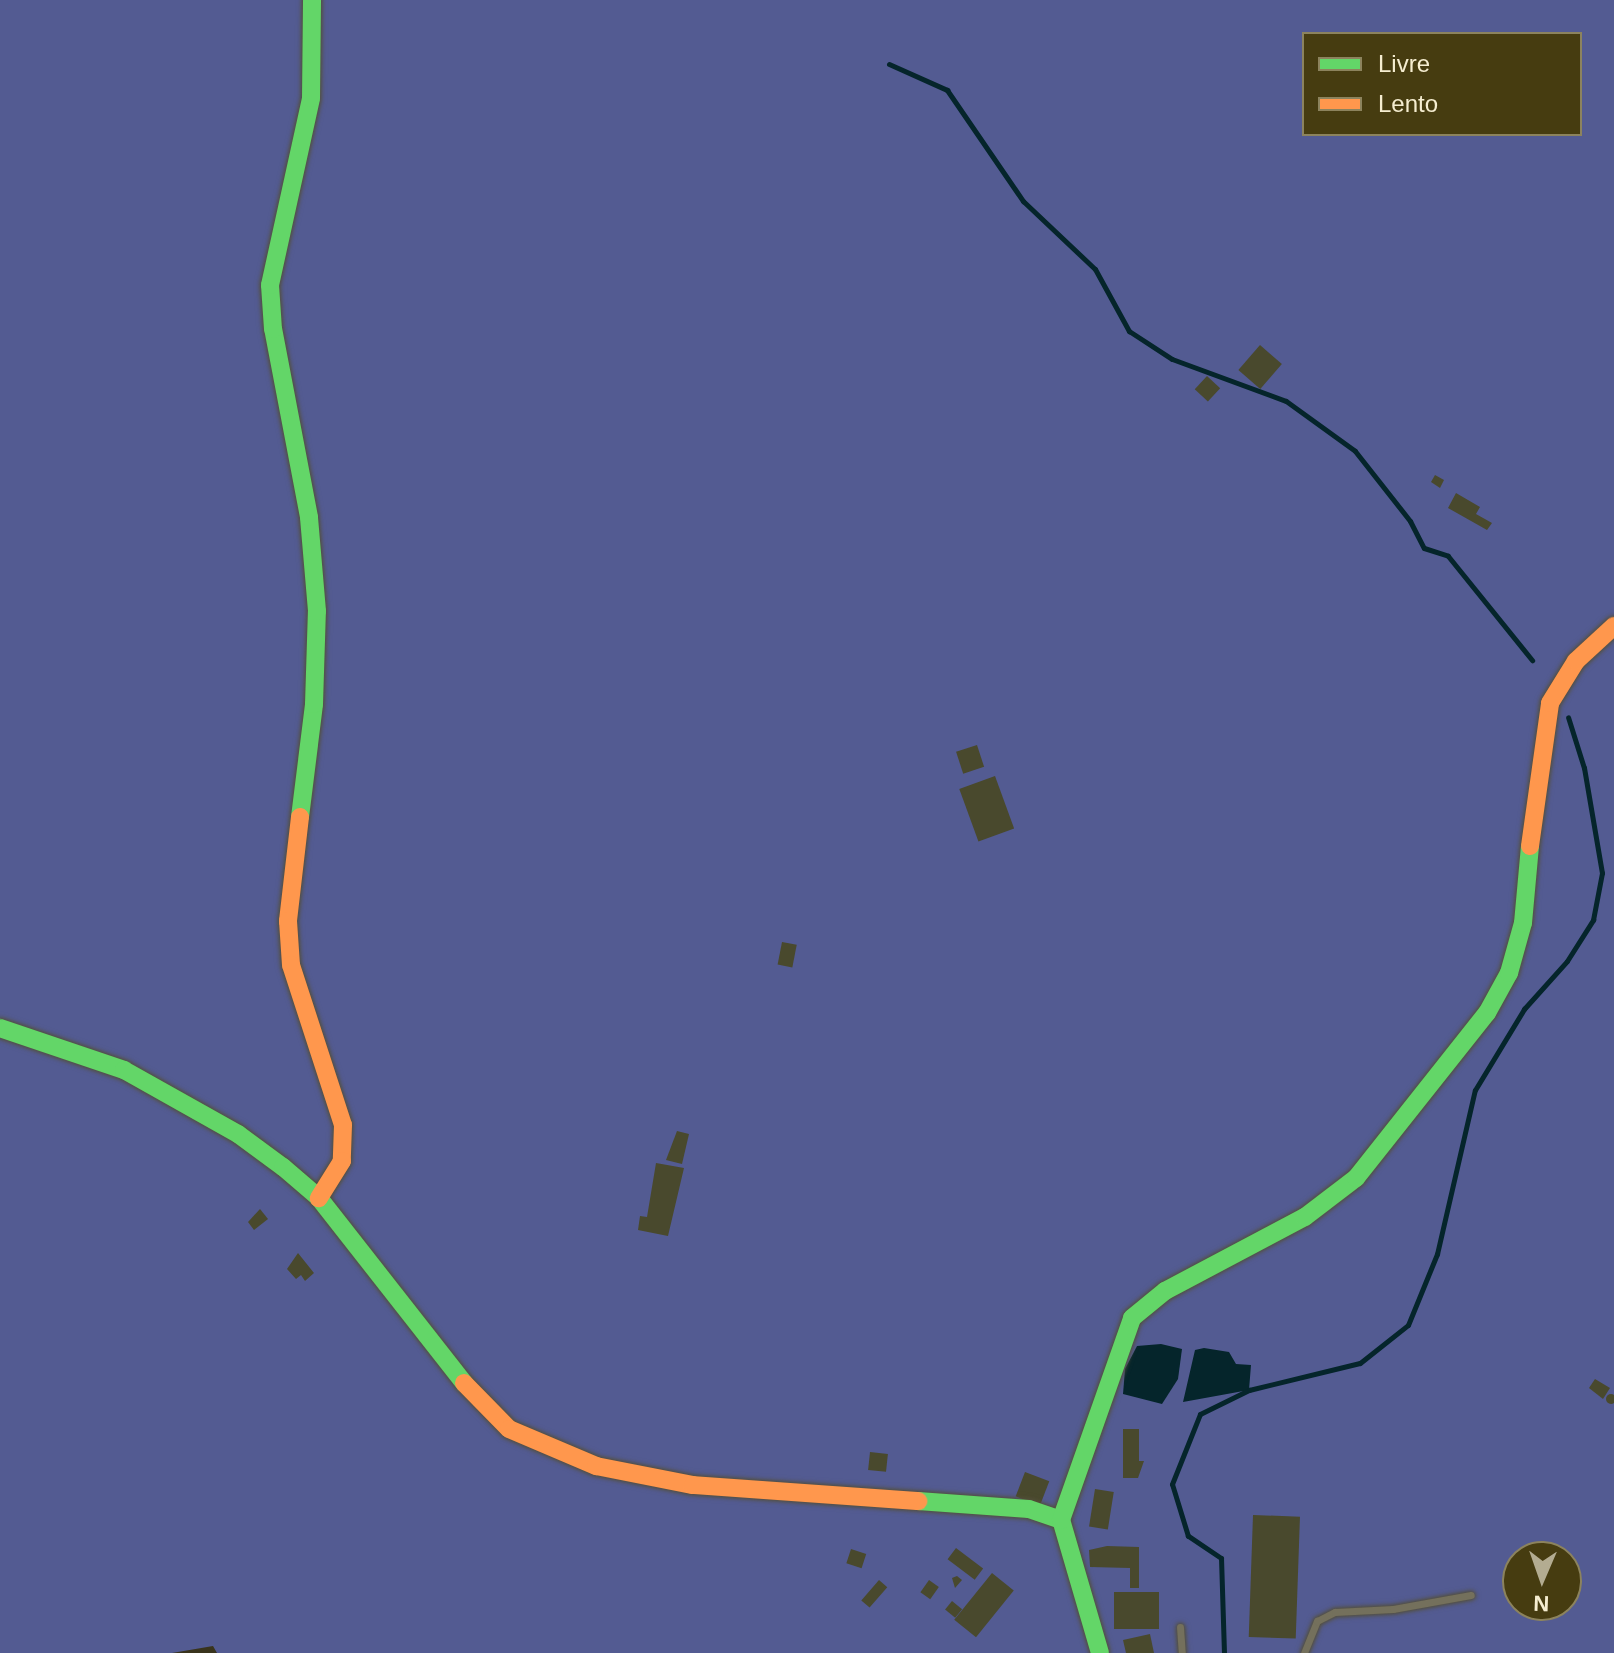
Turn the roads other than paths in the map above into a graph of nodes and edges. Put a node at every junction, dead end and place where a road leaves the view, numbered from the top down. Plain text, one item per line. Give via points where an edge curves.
1 (312, 0) edge
2 (1614, 626) edge
3 (0, 1028) edge
4 (319, 1198) junction
5 (1061, 1520) junction
6 (1471, 1595) dead end
7 (1180, 1627) dead end
8 (1100, 1653) edge
9 (1182, 1653) edge
10 (1304, 1653) edge

1 - 4 street via 311,98 270,285 273,329 309,517 317,611 314,704 288,921 291,965 303,1012 343,1125 342,1161
2 - 5 street via 1576,661 1550,703 1534,797 1523,923 1496,999 1445,1071 1356,1178 1305,1217 1165,1291 1132,1318
3 - 4 street via 124,1070 238,1134
4 - 5 street via 480,1403 537,1444 596,1466 693,1485 1029,1509
5 - 8 street
6 - 10 lane via 1335,1612 1317,1621
7 - 9 lane

